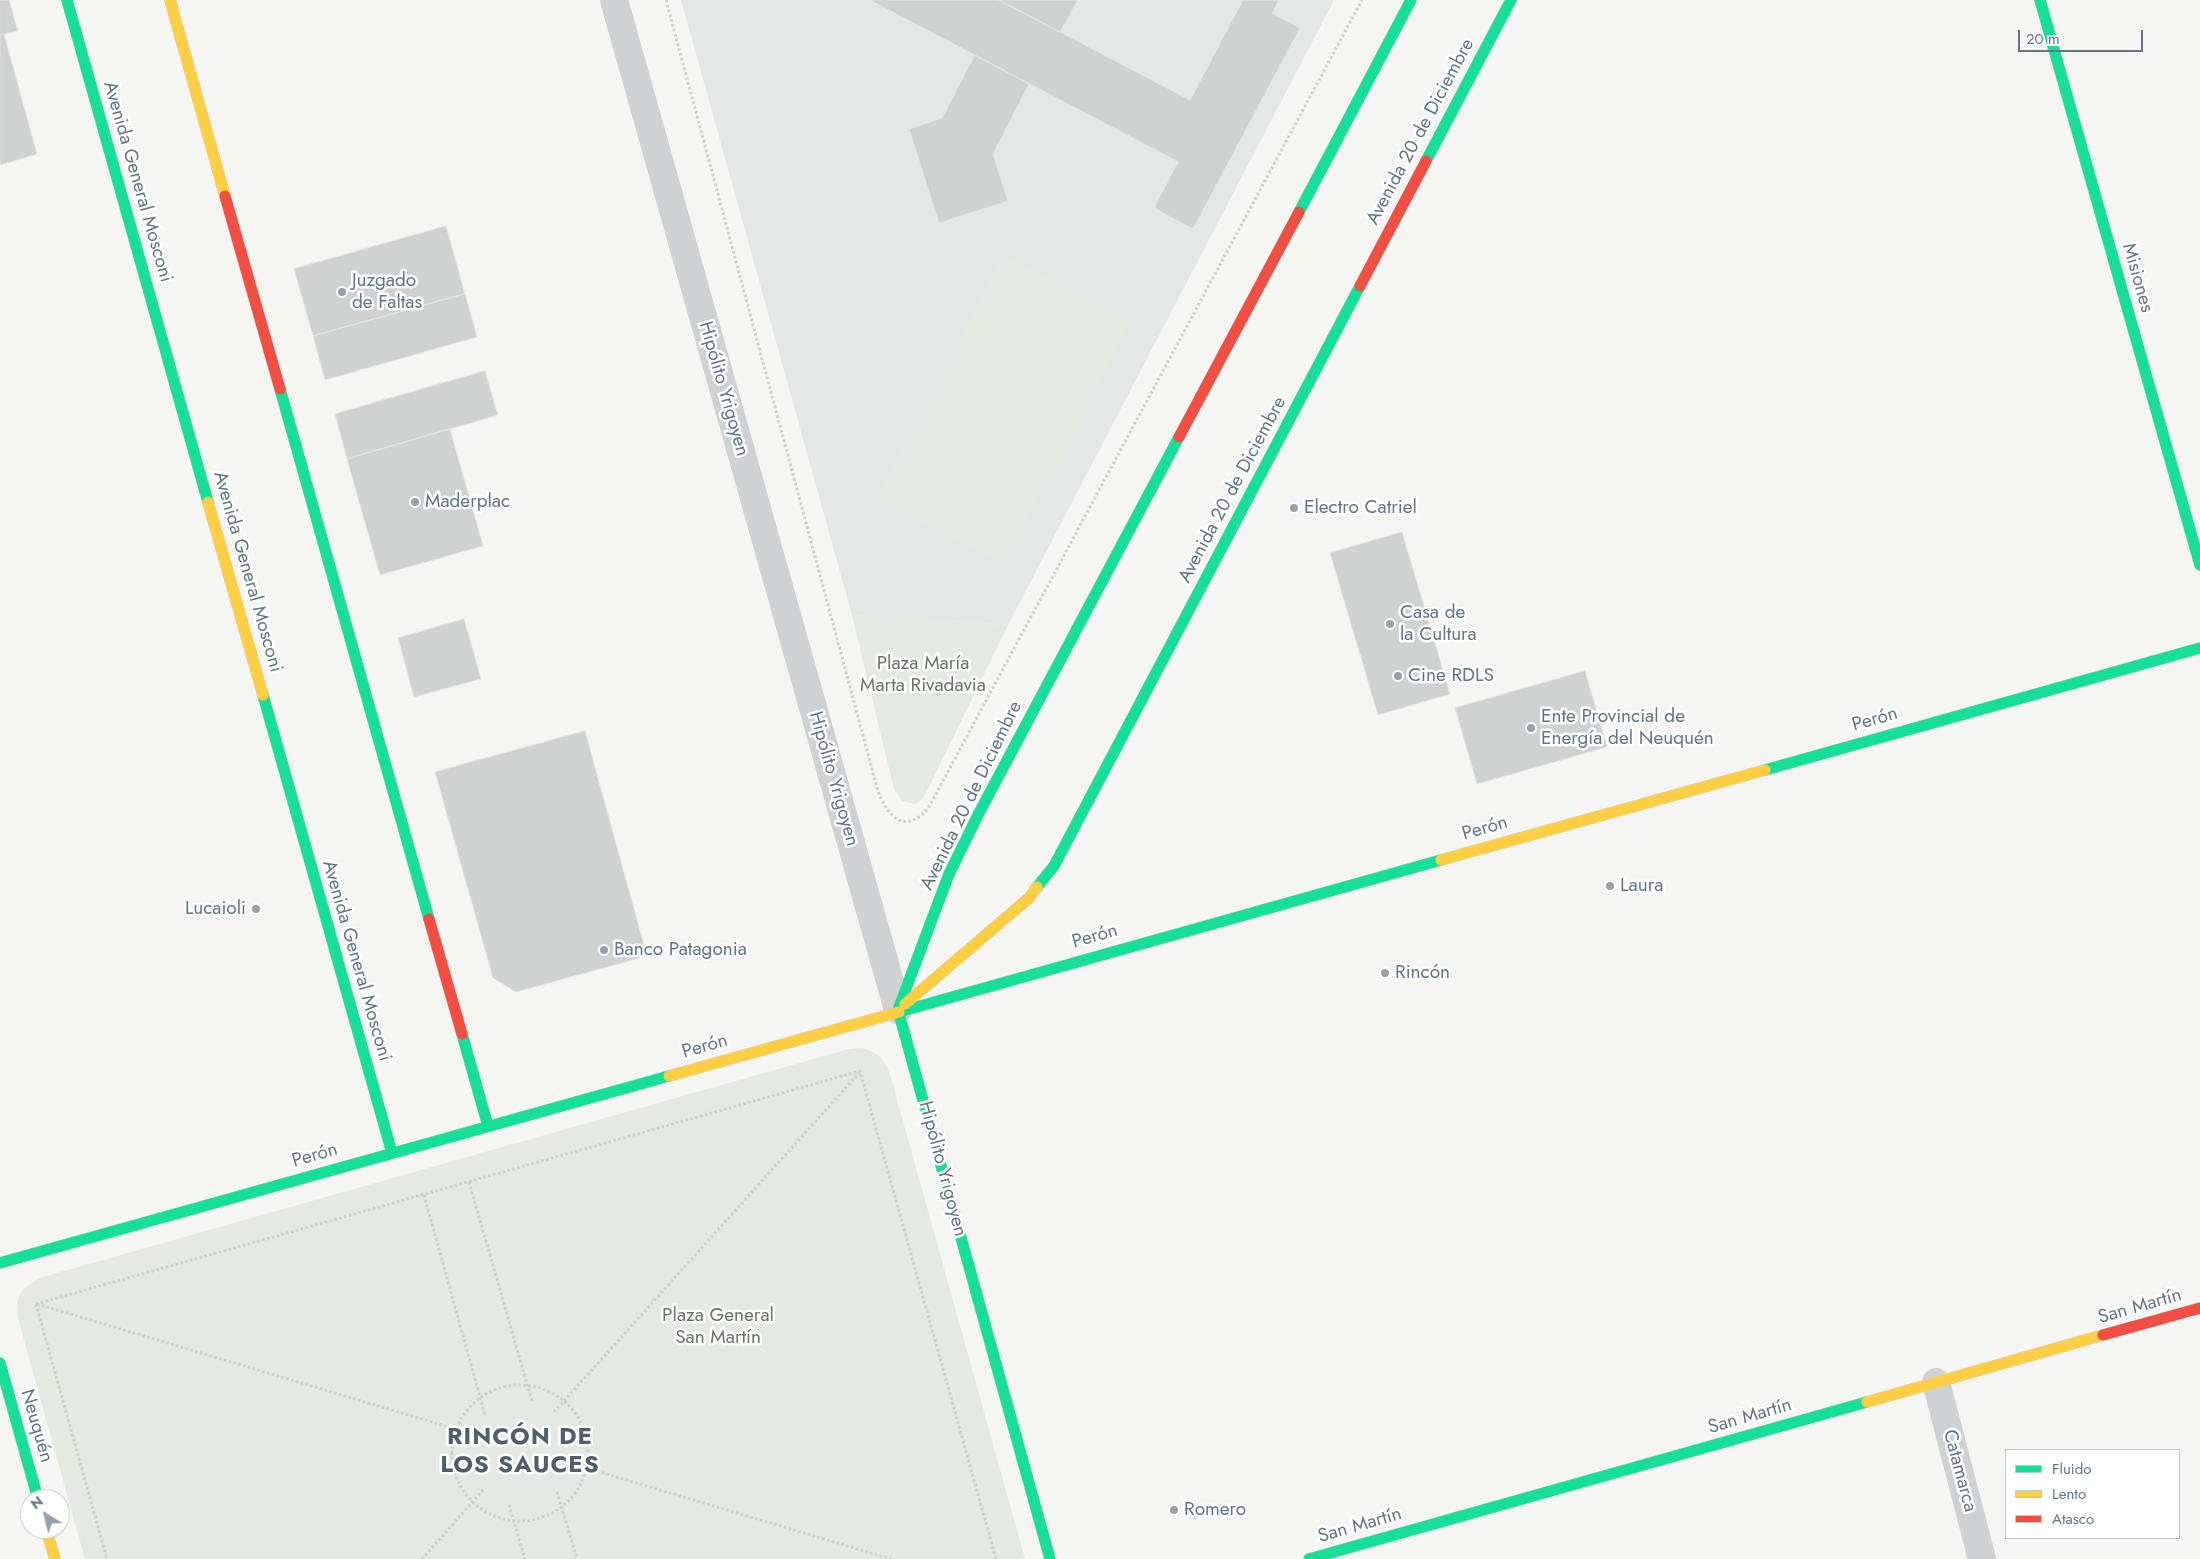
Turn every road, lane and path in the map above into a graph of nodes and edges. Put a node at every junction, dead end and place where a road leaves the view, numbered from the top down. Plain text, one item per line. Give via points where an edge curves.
1 (67, 0) edge
2 (170, 0) edge
3 (614, 0) edge
4 (666, 0) edge
5 (1362, 0) edge
6 (1411, 0) edge
7 (1511, 0) edge
8 (2040, 0) edge
9 (2200, 565) edge
10 (2200, 648) edge
11 (898, 1010) junction
12 (860, 1071) junction
13 (488, 1126) junction
14 (392, 1153) junction
15 (470, 1182) junction
16 (424, 1195) junction
17 (0, 1263) edge
18 (36, 1304) junction
19 (2200, 1308) edge
20 (0, 1363) edge
21 (1936, 1382) junction
22 (527, 1385) junction
23 (480, 1398) junction
24 (565, 1400) junction
25 (532, 1401) dead end
26 (554, 1412) dead end
27 (485, 1415) dead end
28 (457, 1429) junction
29 (472, 1434) dead end
30 (574, 1464) dead end
31 (587, 1468) junction
32 (35, 1489) edge
33 (483, 1490) dead end
34 (558, 1492) dead end
35 (473, 1502) junction
36 (509, 1505) dead end
37 (562, 1507) junction
38 (515, 1521) junction
39 (49, 1539) edge
40 (55, 1559) edge
41 (107, 1559) edge
42 (422, 1559) edge
43 (525, 1559) edge
44 (577, 1559) edge
45 (891, 1559) edge
46 (996, 1559) edge
47 (1050, 1559) edge
48 (1309, 1559) edge
49 (1982, 1559) edge

1 - 14 street, Avenida General Mosconi
2 - 13 street
3 - 11 street, Hipólito Yrigoyen
4 - 5 path via 877,788 894,817 914,822 930,805
6 - 11 street, Avenida 20 de Diciembre via 978,813 949,874
7 - 11 street, Avenida 20 de Diciembre via 1054,866 1029,898
8 - 9 street, Misiones
10 - 11 street, Perón
11 - 13 street, Perón
11 - 47 street, Hipólito Yrigoyen
12 - 15 path
12 - 24 path
12 - 46 path
13 - 14 street, Perón
14 - 17 street, Perón
15 - 16 path
15 - 22 path
16 - 18 path
16 - 23 path
18 - 28 path
18 - 41 path
19 - 21 street, San Martín
20 - 32 street, Neuquén
21 - 48 street, San Martín
21 - 49 street, Catamarca
22 - 23 path via 510,1385
22 - 24 path
22 - 25 path
23 - 27 path
23 - 28 path via 470,1407
24 - 26 path
24 - 31 path via 585,1429
28 - 29 path
28 - 35 path via 453,1445 454,1468 463,1490
30 - 31 path
31 - 37 path via 578,1488
31 - 45 path
33 - 35 path
34 - 37 path
35 - 38 path via 500,1518
35 - 42 path
36 - 38 path
37 - 38 path via 531,1520
37 - 44 path
38 - 43 path
39 - 40 street

